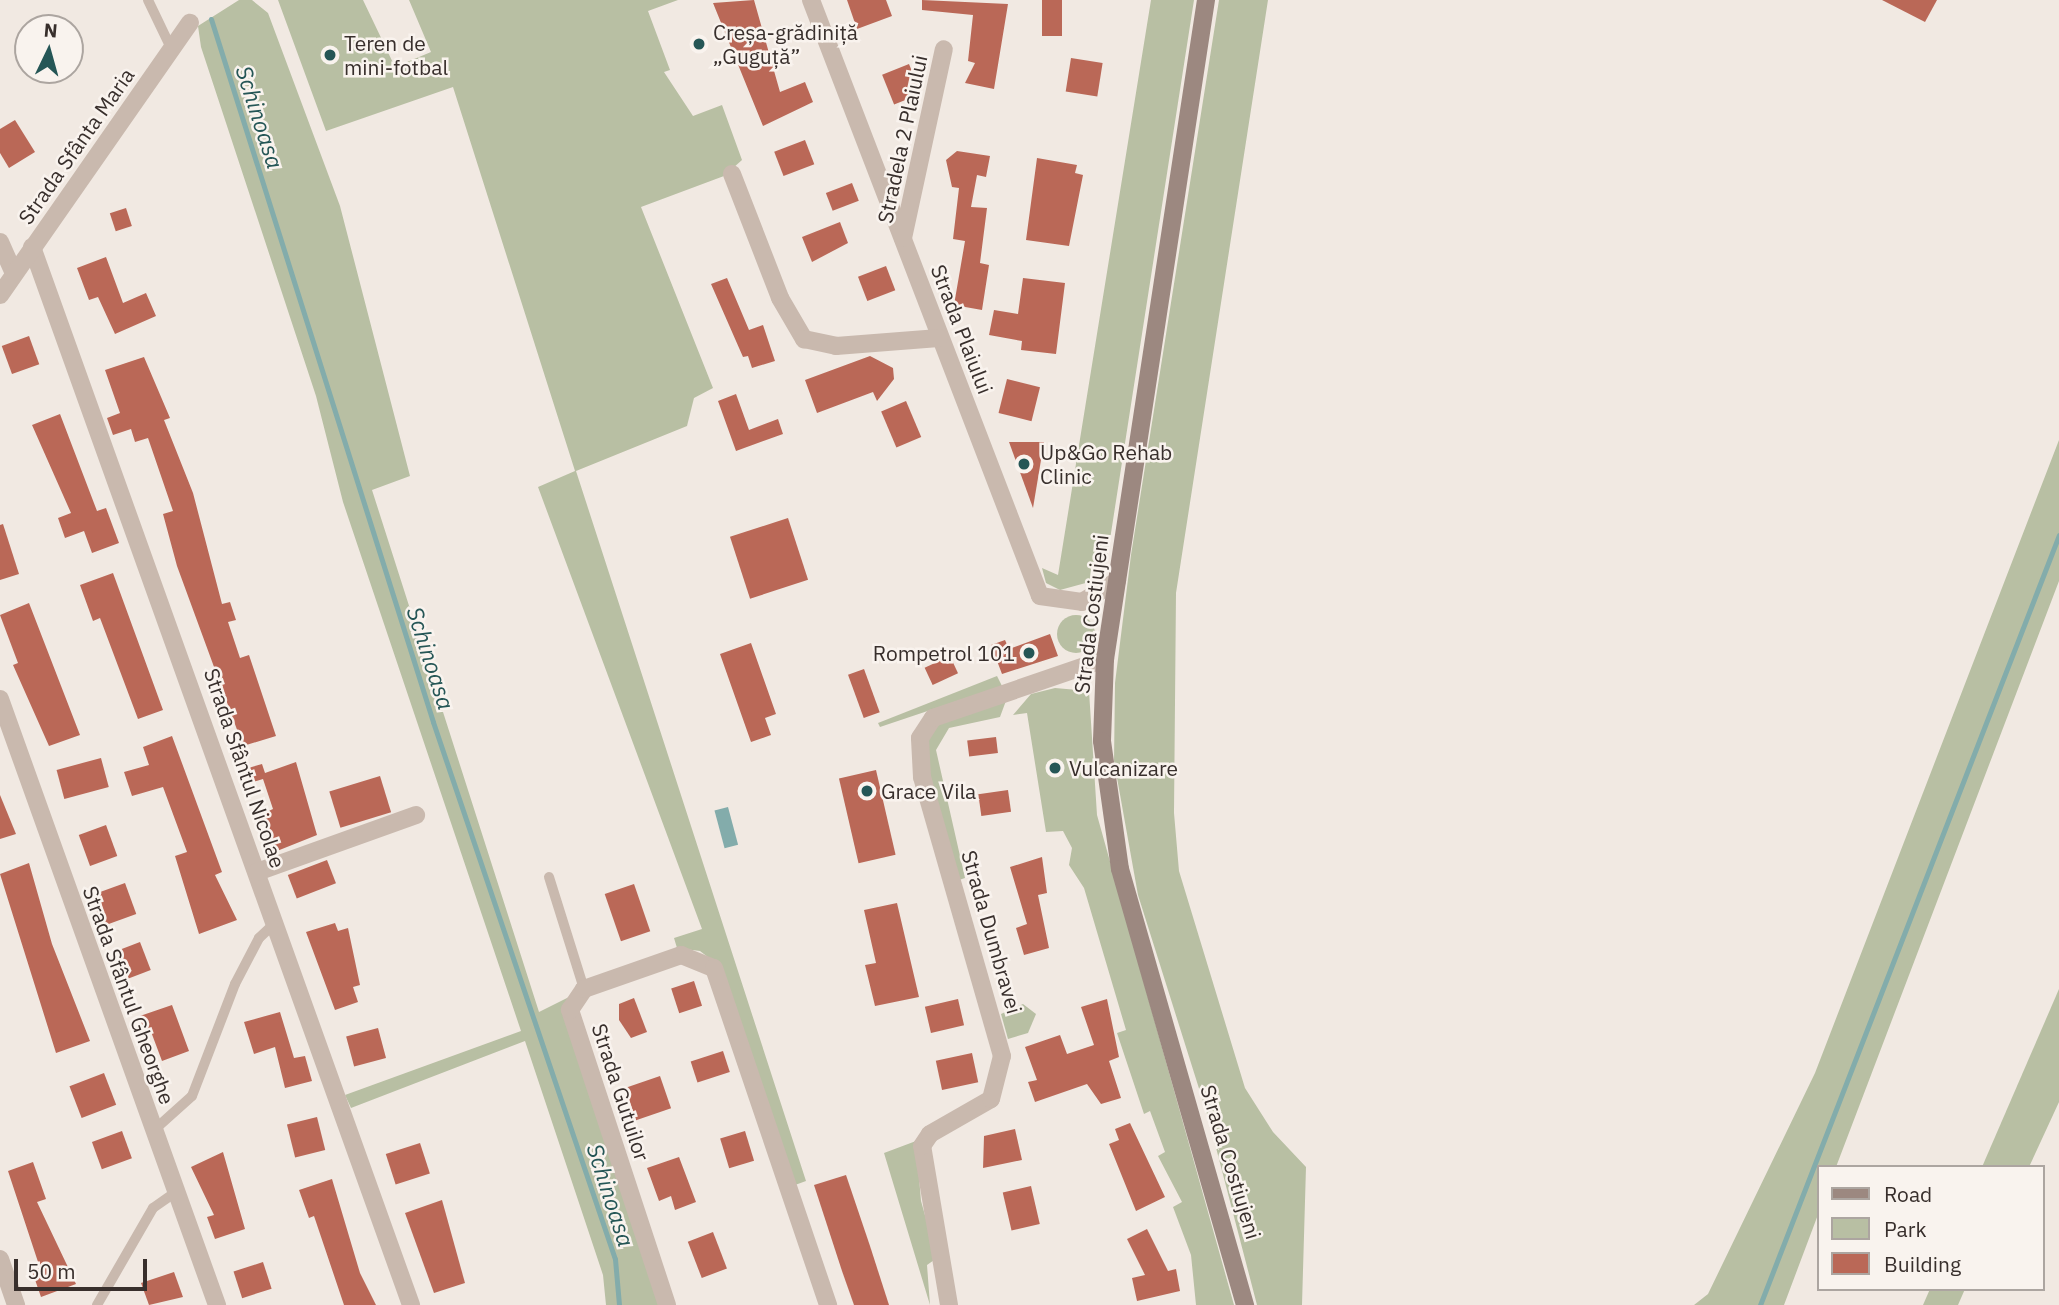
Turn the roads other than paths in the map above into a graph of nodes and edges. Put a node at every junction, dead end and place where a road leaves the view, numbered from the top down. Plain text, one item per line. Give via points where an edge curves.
1 (148, 0) edge
2 (811, 0) edge
3 (1206, 0) edge
4 (190, 23) dead end
5 (172, 50) junction
6 (944, 50) dead end
7 (732, 174) dead end
8 (903, 239) junction
9 (0, 243) edge
10 (33, 247) junction
11 (14, 273) junction
12 (0, 295) edge
13 (939, 338) junction
14 (1117, 581) junction
15 (1105, 659) junction
16 (0, 699) edge
17 (416, 815) dead end
18 (257, 872) junction
19 (550, 877) dead end
20 (275, 923) junction
21 (584, 989) junction
22 (153, 1131) junction
23 (177, 1191) junction
24 (0, 1259) edge
25 (16, 1305) edge
26 (97, 1305) edge
27 (217, 1305) edge
28 (411, 1305) edge
29 (667, 1305) edge
30 (828, 1305) edge
31 (949, 1305) edge
32 (1245, 1305) edge

1 - 5 lane
2 - 8 street, Strada Plaiului
3 - 14 street, Strada Costiujeni
4 - 5 street, Strada Sfânta Maria
5 - 10 street, Strada Sfânta Maria
6 - 8 street, Stradela 2 Plaiului
7 - 13 street via 780,298 804,339 836,346
8 - 13 street, Strada Plaiului
9 - 11 street
10 - 11 street, Strada Sfânta Maria
10 - 18 street, Strada Sfântul Nicolae
11 - 12 street, Strada Sfânta Maria
13 - 14 street, Strada Plaiului via 1040,596 1082,602
14 - 15 street, Strada Costiujeni
15 - 31 street, Strada Dumbravei via 933,718 920,738 922,777 1002,1056 991,1099 930,1134 922,1146
15 - 32 street, Strada Costiujeni via 1102,741 1111,833
16 - 22 street, Strada Sfântul Gheorghe
17 - 18 street
18 - 20 street, Strada Sfântul Nicolae
19 - 21 lane
20 - 22 lane via 259,938 235,984 192,1096
20 - 28 street, Strada Sfântul Nicolae
21 - 29 street, Strada Gutuilor via 570,1010
21 - 30 street via 681,955 714,968
22 - 23 street, Strada Sfântul Gheorghe
23 - 26 lane via 153,1208
23 - 27 street, Strada Sfântul Gheorghe
24 - 25 street

